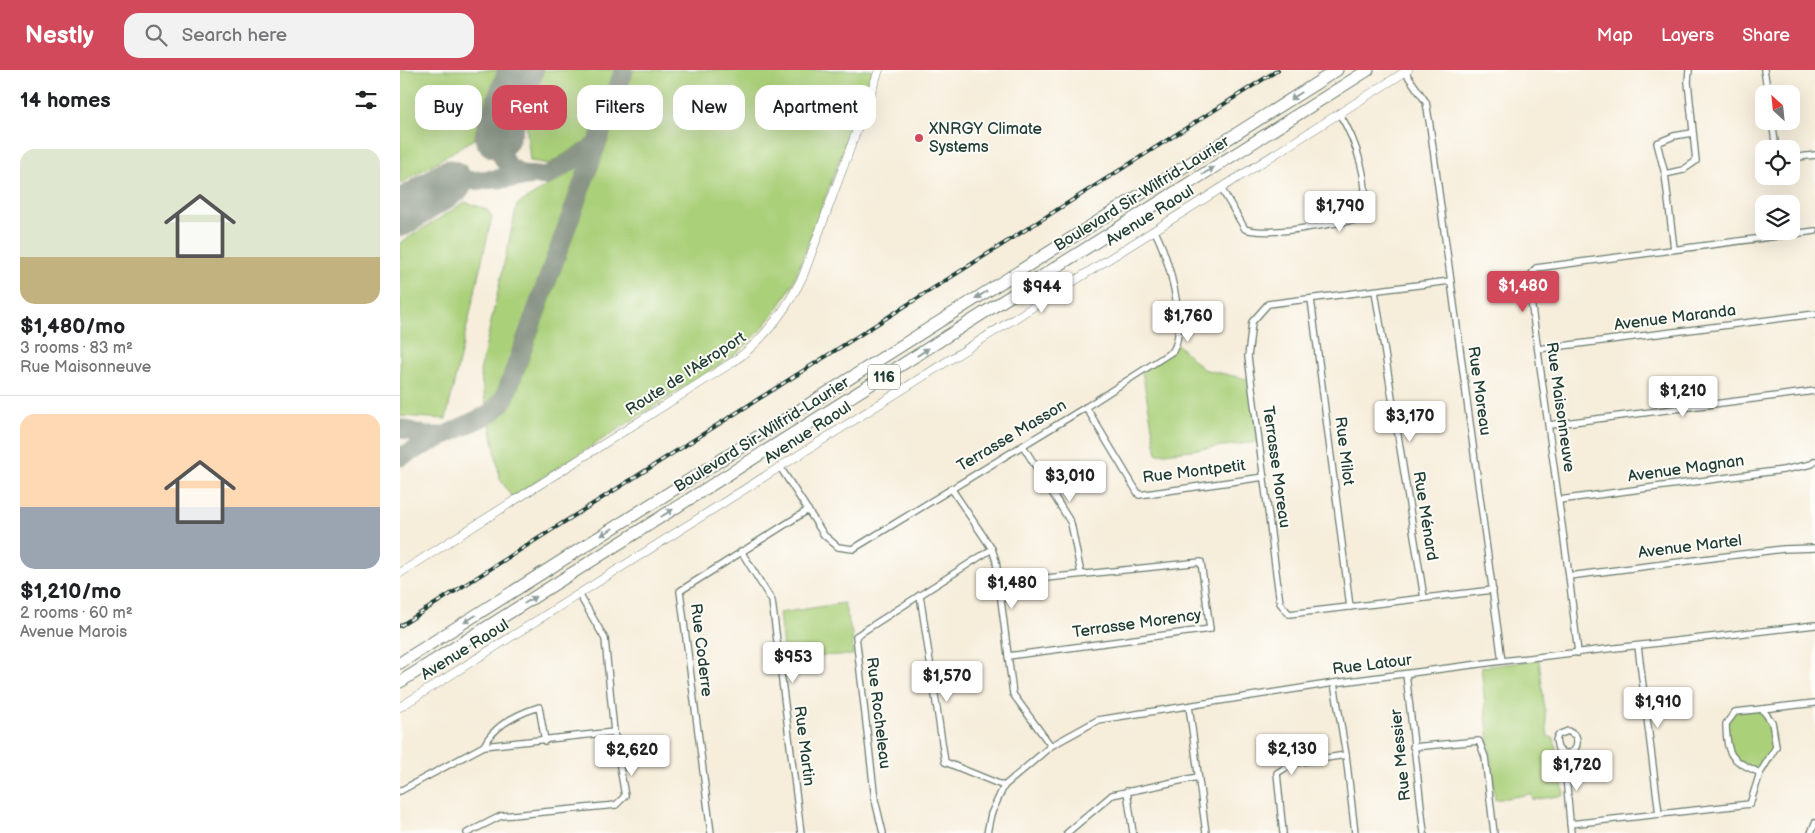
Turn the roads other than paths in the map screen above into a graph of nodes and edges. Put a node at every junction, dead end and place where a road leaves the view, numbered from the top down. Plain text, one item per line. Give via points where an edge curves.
1 (879, 70) edge
2 (1337, 70) edge
3 (1368, 70) edge
4 (1689, 70) edge
5 (1764, 70) edge
6 (1406, 71) edge
7 (1766, 85) edge
8 (1339, 113) junction
9 (1692, 133) junction
10 (1815, 155) edge
11 (1800, 157) edge
12 (1665, 174) junction
13 (1221, 188) junction
14 (1154, 230) junction
15 (1815, 231) edge
16 (1674, 249) junction
17 (1450, 281) junction
18 (1375, 291) junction
19 (1311, 299) junction
20 (1815, 314) edge
21 (1538, 349) junction
22 (1815, 391) edge
23 (1086, 407) junction
24 (1549, 425) junction
25 (1023, 446) junction
26 (1815, 461) edge
27 (780, 467) junction
28 (1264, 477) junction
29 (951, 488) junction
30 (1559, 500) junction
31 (808, 510) junction
32 (1815, 548) edge
33 (992, 549) junction
34 (741, 551) junction
35 (400, 573) edge
36 (1081, 574) junction
37 (1570, 576) junction
38 (998, 583) junction
39 (1493, 590) junction
40 (579, 594) junction
41 (920, 595) junction
42 (1424, 598) junction
43 (1350, 607) junction
44 (1815, 625) edge
45 (1638, 646) junction
46 (1578, 653) junction
47 (1008, 656) junction
48 (1502, 661) junction
49 (400, 663) edge
50 (1406, 674) junction
51 (400, 682) edge
52 (1334, 683) junction
53 (1815, 703) edge
54 (1189, 706) junction
55 (400, 707) edge
56 (1762, 709) junction
57 (614, 732) junction
58 (545, 741) junction
59 (484, 746) junction
60 (1051, 746) junction
61 (1413, 747) junction
62 (1564, 753) dead end
63 (1346, 755) junction
64 (1760, 773) junction
65 (1198, 777) junction
66 (1004, 786) junction
67 (400, 791) edge
68 (1127, 791) junction
69 (1659, 814) junction
70 (1815, 823) edge
71 (1570, 824) junction
72 (481, 825) junction
73 (467, 833) edge
74 (482, 833) edge
75 (711, 833) edge
76 (801, 833) edge
77 (883, 833) edge
78 (987, 833) edge
79 (1067, 833) edge
80 (1133, 833) edge
81 (1206, 833) edge
82 (1283, 833) edge
83 (1356, 833) edge
84 (1424, 833) edge
85 (1494, 833) edge
86 (1571, 833) edge
87 (1811, 833) edge

1 - 35 street, Route de l'Aéroport via 803,276 791,300 764,338 733,362
2 -> 49 highway, Boulevard Sir-Wilfrid-Laurier / 116
51 -> 3 highway, Boulevard Sir-Wilfrid-Laurier / 116
4 - 9 street
5 - 7 street
6 - 8 street, Avenue Raoul
6 - 17 street, Rue Moreau via 1426,102
8 - 13 street, Avenue Raoul
8 - 13 street via 1361,157 1365,208 1362,217 1252,231 1245,229
9 - 12 street via 1696,161 1683,170
9 - 12 street via 1657,143
10 - 11 street
12 - 16 street
13 - 14 street, Avenue Raoul
14 - 23 street, Terrasse Masson via 1172,274 1179,330 1177,344 1173,351
14 - 27 street, Avenue Raoul
15 - 16 street, Rue Maisonneuve
16 - 21 street, Rue Maisonneuve via 1536,268 1528,279
17 - 18 street, Terrasse Moreau
17 - 39 street, Rue Moreau
18 - 19 street, Terrasse Moreau
18 - 42 street, Rue Ménard
19 - 28 street, Terrasse Moreau via 1268,304 1252,322 1248,357
19 - 43 street, Rue Milot
20 - 21 street, Avenue Maranda
21 - 24 street, Rue Maisonneuve
22 - 24 street
23 - 25 street, Terrasse Masson
23 - 28 street, Rue Montpetit via 1139,496
24 - 30 street, Rue Maisonneuve
25 - 29 street, Terrasse Masson
25 - 36 street via 1071,523
26 - 30 street, Avenue Magnan via 1783,470
27 - 31 street, Terrasse Masson
27 - 40 street, Avenue Raoul
28 - 43 street, Terrasse Moreau via 1280,603 1288,614
29 - 31 street, Terrasse Masson via 853,548 838,548 824,535
29 - 33 street
30 - 37 street, Rue Maisonneuve
31 - 34 street, Rue Coderre
32 - 37 street, Avenue Martel via 1783,549
33 - 38 street
33 - 41 street, Rue Rocheleau
34 - 75 street, Rue Coderre via 680,591
34 - 76 street, Rue Martin via 772,601
36 - 38 street, Terrasse Morency
36 - 47 street, Terrasse Morency via 1201,562 1210,629
37 - 46 street, Rue Maisonneuve
38 - 47 street
39 - 42 street, Terrasse Moreau
39 - 48 street, Rue Moreau
40 - 55 street, Avenue Raoul
40 - 57 street via 605,639
41 - 66 street via 945,762
41 - 77 street, Rue Rocheleau via 856,636 875,800
42 - 43 street, Terrasse Moreau
44 - 45 street, Rue Latour
45 - 46 street, Rue Latour
45 - 69 street
46 - 48 street, Rue Latour
47 - 60 street via 1013,694
48 - 50 street, Rue Latour
50 - 52 street, Rue Latour
50 - 61 street, Rue Messier
52 - 54 street, Rue Latour
52 - 63 street
53 - 56 street
54 - 60 street, Rue Latour via 1098,720
54 - 65 street
56 - 64 street via 1772,722 1776,747
56 - 64 street via 1735,712 1726,724 1726,743 1734,760
57 - 58 street
57 - 72 street via 625,796 616,804 500,816
58 - 59 street
58 - 59 street via 539,707 523,712 491,733
59 - 67 street
60 - 66 street, Rue Latour
61 - 84 street, Rue Messier
61 - 85 street via 1479,741 1485,757
62 - 71 street
63 - 82 street via 1294,763 1277,773
63 - 83 street
64 - 69 street via 1750,804
65 - 68 street
65 - 81 street
66 - 78 street, Rue Latour via 991,814
68 - 79 street via 1112,795
68 - 80 street
69 - 71 street
70 - 87 street
71 - 86 street
72 - 73 street
72 - 74 street

